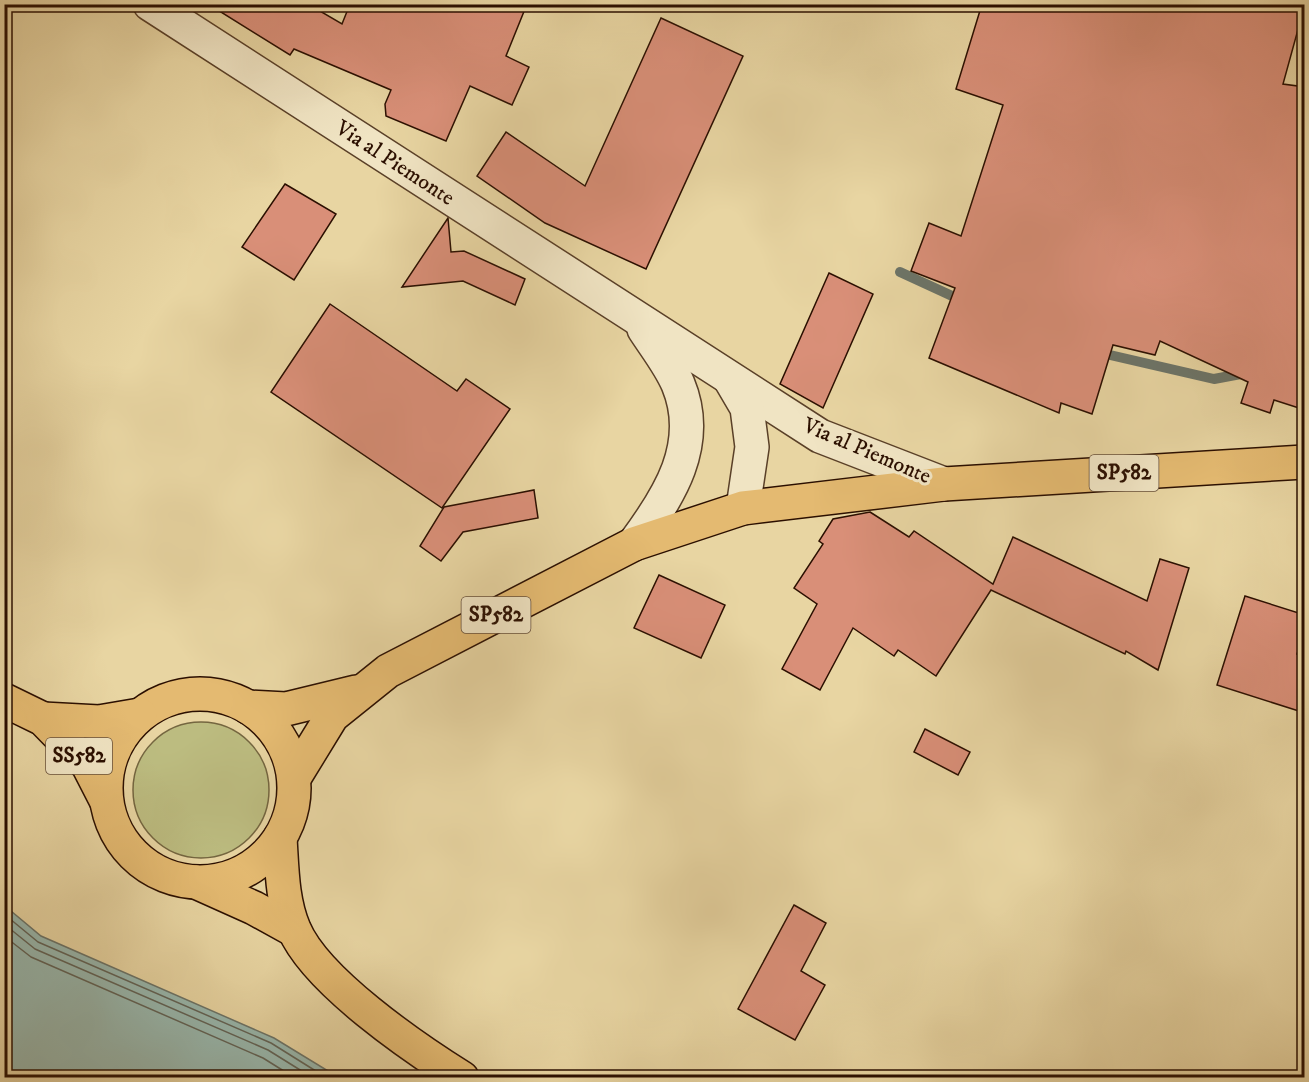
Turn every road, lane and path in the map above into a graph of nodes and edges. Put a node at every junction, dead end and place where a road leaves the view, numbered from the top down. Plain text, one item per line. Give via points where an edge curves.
1 (150, 4) edge
2 (640, 322) junction
3 (730, 379) junction
4 (1305, 462) edge
5 (944, 484) junction
6 (743, 508) junction
7 (634, 544) junction
8 (361, 690) junction
9 (4, 700) edge
10 (248, 707) junction
11 (140, 715) junction
12 (44, 719) junction
13 (294, 778) junction
14 (106, 800) junction
15 (280, 838) junction
16 (196, 882) junction
17 (294, 930) junction
18 (462, 1077) edge

1 - 2 street, Via al Piemonte
2 - 3 street, Via al Piemonte
2 - 7 street, Via al Piemonte via 678,383 686,413 686,443 674,485
3 - 5 street, Via al Piemonte via 820,436
3 - 6 street, Via al Piemonte via 747,408 752,447
4 - 5 main road, Via al Piemonte / SP582
5 - 6 main road, Via al Piemonte / SP582
6 - 7 main road, Via al Piemonte / SP582
7 - 8 main road, Via al Piemonte / SP582 via 388,670
8 - 10 main road, Via al Piemonte / SP582 via 286,709
8 - 13 main road, Via al Piemonte / SP582 via 332,716
9 - 12 main road, SS582
10 - 11 main road via 229,698 198,694 167,699
10 - 13 main road via 278,736
11 - 12 main road, SS582 via 99,722
11 - 14 main road via 114,749 106,774
12 - 14 main road, SS582 via 88,765
13 - 15 main road via 291,813
14 - 16 main road via 116,832 137,858 164,875
15 - 16 main road via 266,855 239,873
15 - 17 main road via 283,889
16 - 17 main road
17 - 18 main road via 315,961 361,1005 422,1053

